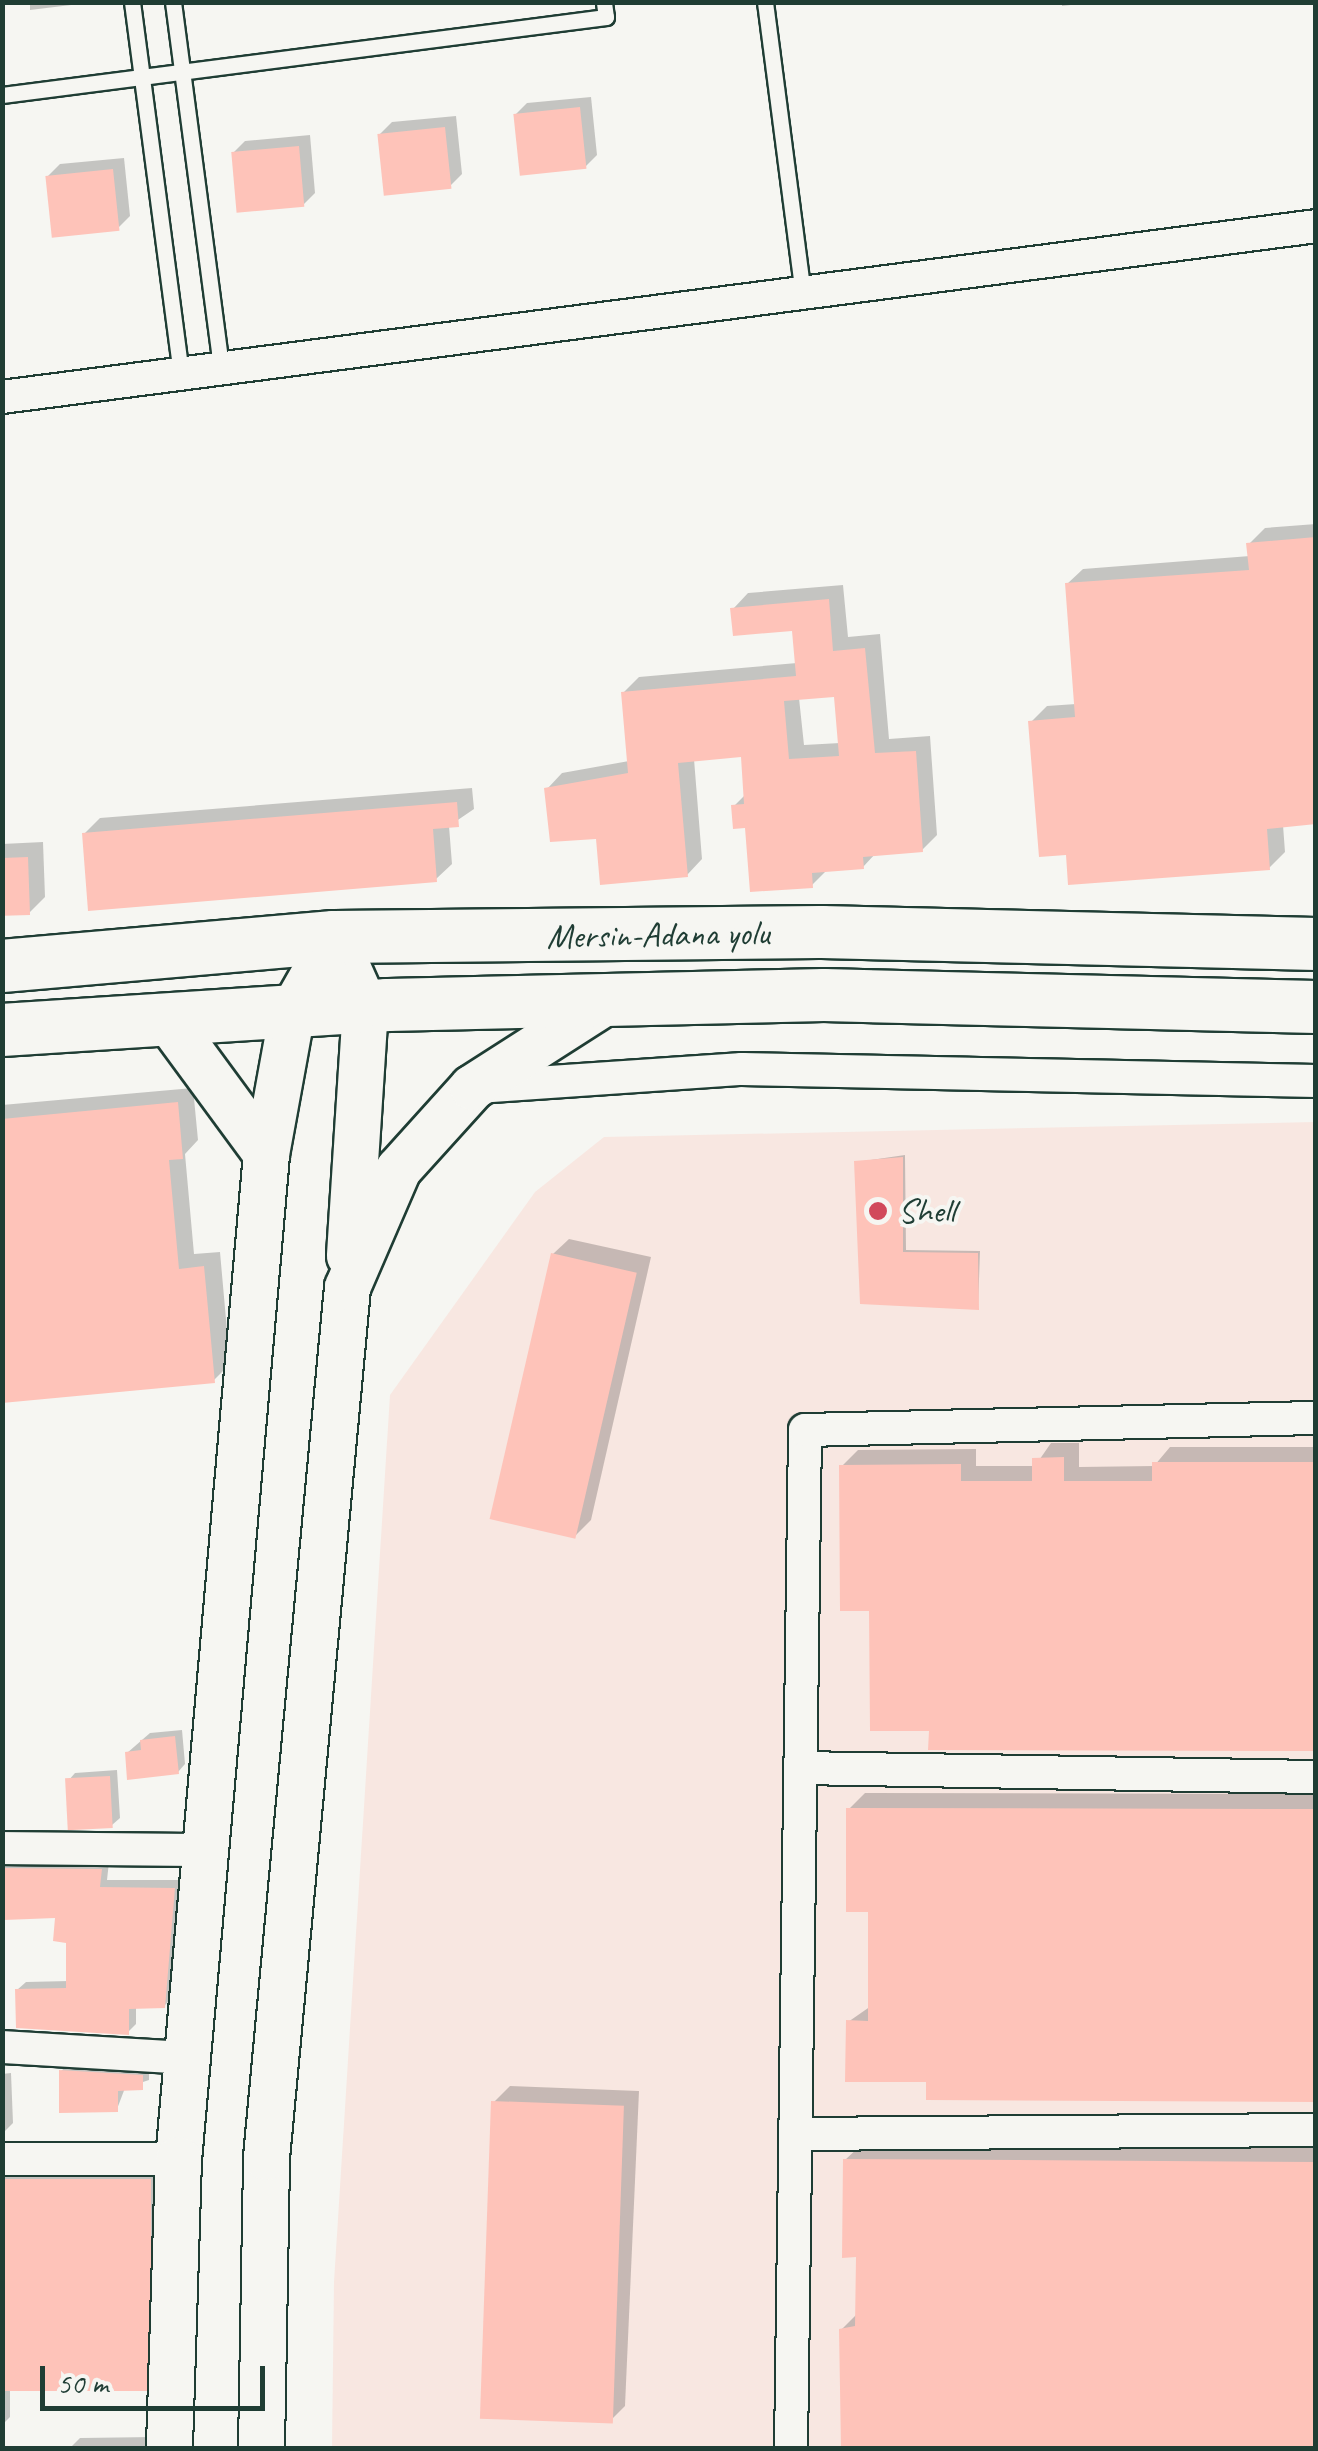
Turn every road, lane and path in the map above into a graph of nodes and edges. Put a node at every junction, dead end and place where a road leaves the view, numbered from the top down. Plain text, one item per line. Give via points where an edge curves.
1 (132, 2) edge
2 (173, 2) edge
3 (604, 2) edge
4 (765, 2) edge
5 (182, 72) junction
6 (141, 76) junction
7 (2, 94) edge
8 (1316, 226) edge
9 (803, 293) junction
10 (221, 368) junction
11 (182, 374) junction
12 (2, 397) edge
13 (334, 938) junction
14 (1316, 944) edge
15 (2, 966) edge
16 (608, 1000) junction
17 (1316, 1006) edge
18 (365, 1007) junction
19 (292, 1011) junction
20 (167, 1019) junction
21 (2, 1030) edge
22 (1316, 1080) edge
23 (472, 1087) junction
24 (266, 1154) junction
25 (347, 1287) junction
26 (1316, 1418) edge
27 (800, 1768) junction
28 (1316, 1777) edge
29 (2, 1848) edge
30 (203, 1850) junction
31 (2, 2046) edge
32 (186, 2058) junction
33 (1316, 2130) edge
34 (795, 2134) junction
35 (2, 2159) edge
36 (178, 2159) junction
37 (169, 2448) edge
38 (260, 2448) edge
39 (791, 2448) edge

1 - 6 lane
2 - 5 lane
3 - 5 lane via 606,17
4 - 9 lane
5 - 6 lane
5 - 10 lane
6 - 7 lane
6 - 11 lane
8 - 9 street
9 - 10 street
10 - 11 street
11 - 12 street
13 - 14 highway, Mersin-Adana yolu via 822,932
13 - 15 highway, Mersin-Adana yolu
13 - 18 main road
13 - 19 main road
16 - 17 highway, Mersin-Adana yolu via 824,995
16 - 18 highway, Mersin-Adana yolu
16 - 23 main road
18 - 19 highway, Mersin-Adana yolu
18 - 25 main road
19 - 20 highway, Mersin-Adana yolu
19 - 24 main road
20 - 21 highway, Mersin-Adana yolu
20 - 24 main road
22 - 23 street via 742,1069
23 - 25 main road via 398,1169
24 - 30 main road
25 - 38 main road via 266,2157
26 - 27 street via 805,1430
27 - 28 street
27 - 34 street
29 - 30 street
30 - 32 main road
31 - 32 street
32 - 36 main road
33 - 34 street
34 - 39 street
35 - 36 street
36 - 37 main road

